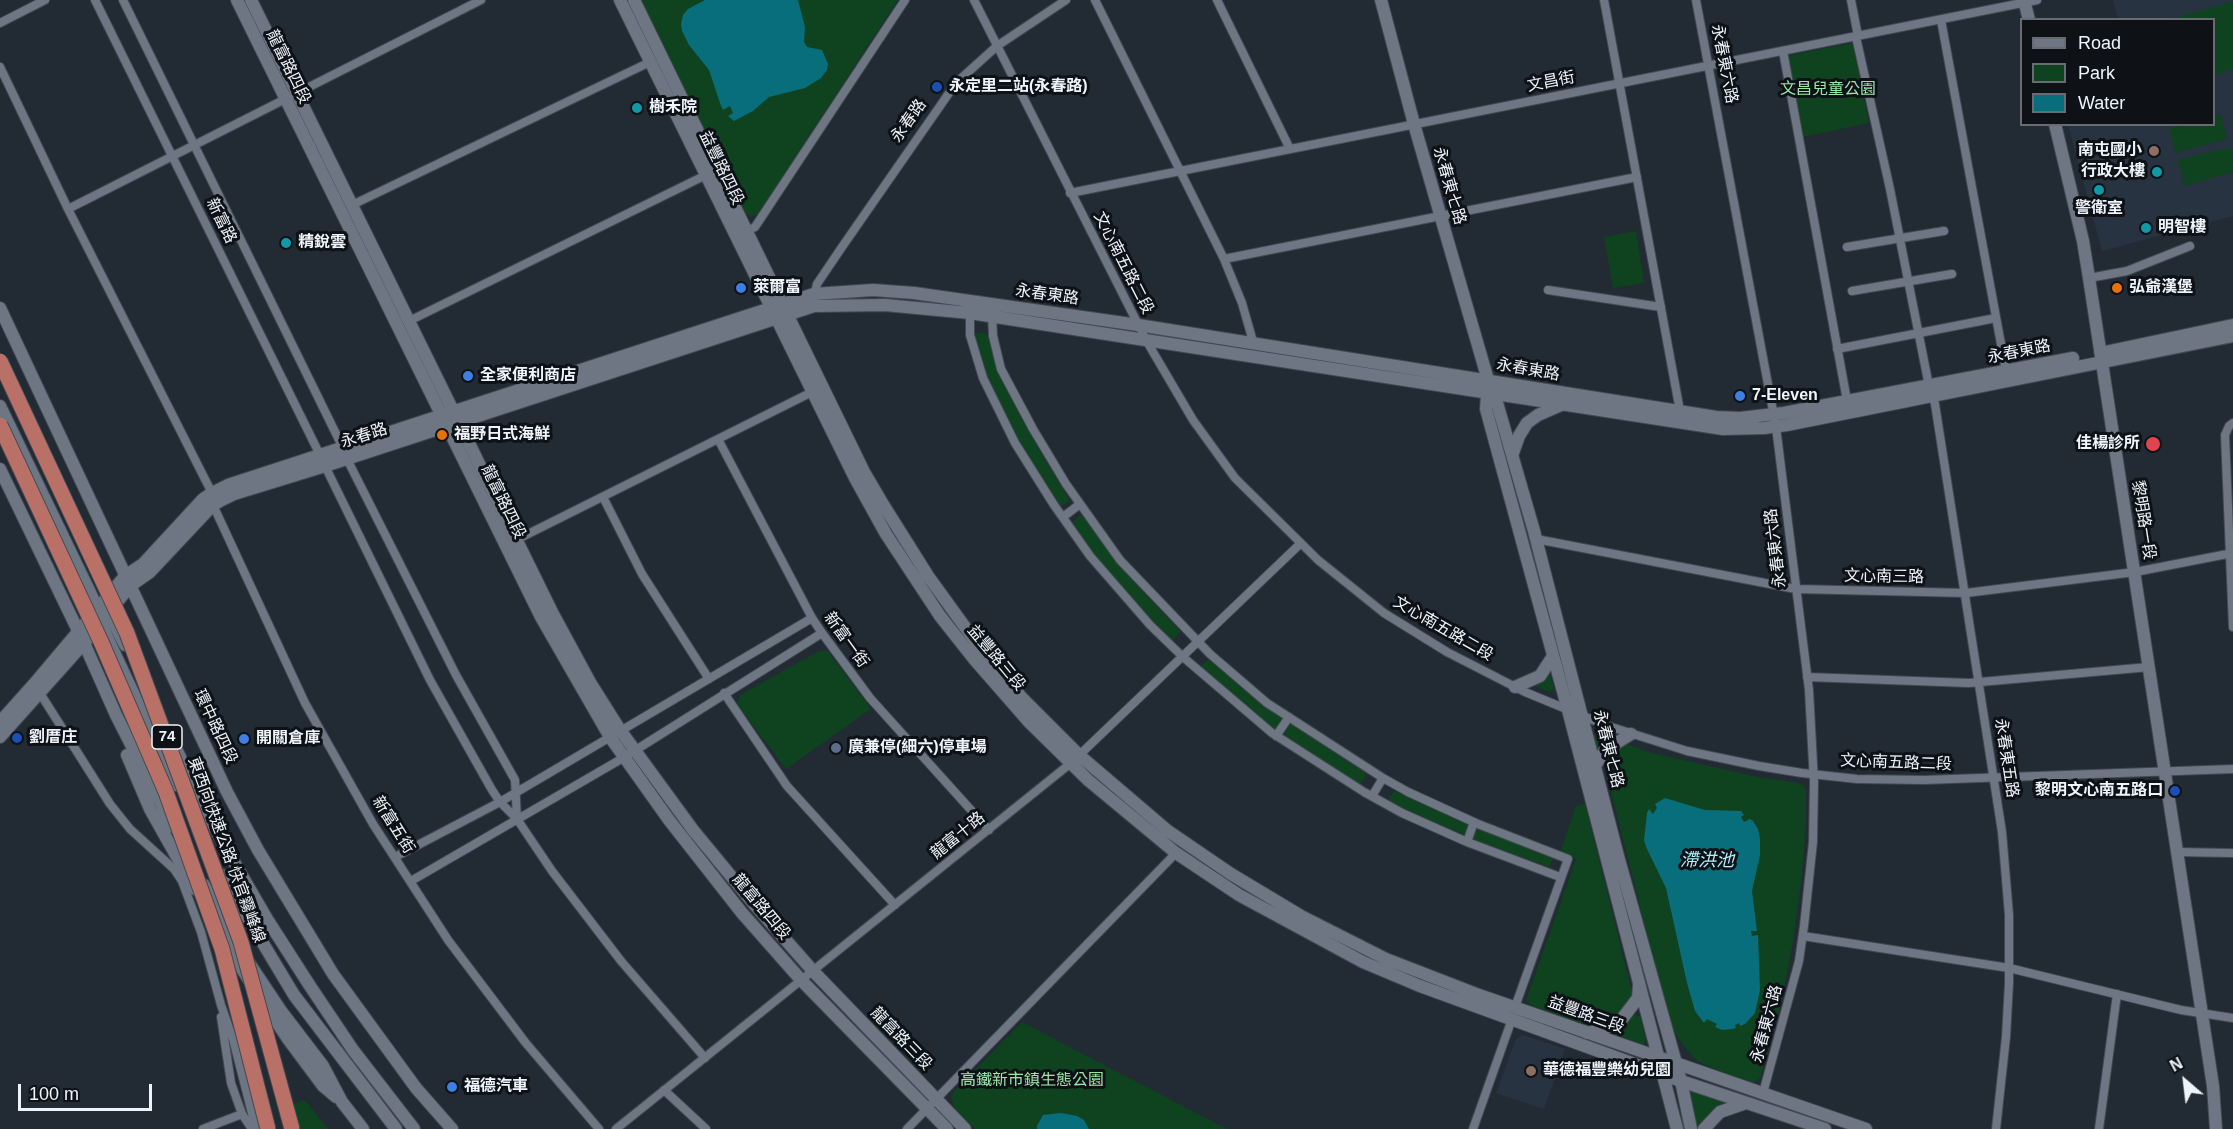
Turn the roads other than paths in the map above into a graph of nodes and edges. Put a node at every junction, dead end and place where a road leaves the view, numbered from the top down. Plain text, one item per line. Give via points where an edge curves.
1 (45, 0) edge
2 (95, 0) edge
3 (123, 0) edge
4 (237, 0) edge
5 (251, 0) edge
6 (481, 0) edge
7 (620, 0) edge
8 (634, 0) edge
9 (905, 0) edge
10 (974, 0) edge
11 (1066, 0) edge
12 (1095, 0) edge
13 (1217, 0) edge
14 (1381, 0) edge
15 (1604, 0) edge
16 (1696, 0) edge
17 (1851, 0) edge
18 (2029, 1) edge
19 (2029, 18) edge
20 (1941, 20) junction
21 (0, 23) edge
22 (1857, 36) junction
23 (997, 46) junction
24 (1783, 51) junction
25 (650, 62) junction
26 (1708, 66) junction
27 (0, 67) edge
28 (1620, 83) junction
29 (290, 95) junction
30 (1414, 124) junction
31 (2055, 126) edge
32 (193, 145) junction
33 (1290, 149) junction
34 (173, 155) junction
35 (1180, 171) junction
36 (706, 175) junction
37 (1637, 177) junction
38 (1070, 193) junction
39 (352, 205) junction
40 (68, 209) junction
41 (1440, 215) junction
42 (747, 231) junction
43 (1944, 231) dead end
44 (1900, 238) junction
45 (2190, 246) dead end
46 (1847, 247) dead end
47 (1224, 259) junction
48 (1952, 274) dead end
49 (2090, 278) junction
50 (1908, 281) junction
51 (1548, 290) dead end
52 (1852, 291) dead end
53 (814, 300) junction
54 (992, 304) junction
55 (970, 307) junction
56 (1661, 307) junction
57 (0, 308) edge
58 (778, 310) junction
59 (992, 317) junction
60 (1996, 318) junction
61 (409, 321) junction
62 (1138, 325) junction
63 (2233, 325) edge
64 (1918, 333) junction
65 (2233, 336) edge
66 (1146, 340) junction
67 (1254, 345) junction
68 (1837, 349) junction
69 (2101, 357) junction
70 (0, 361) edge
71 (0, 370) edge
72 (2006, 371) junction
73 (1488, 380) junction
74 (1930, 391) junction
75 (812, 392) junction
76 (1492, 394) junction
77 (1561, 405) junction
78 (0, 406) edge
79 (1849, 407) junction
80 (1680, 411) junction
81 (451, 419) junction
82 (1775, 420) junction
83 (2233, 423) edge
84 (0, 425) edge
85 (718, 439) junction
86 (345, 454) junction
87 (1513, 455) junction
88 (322, 461) junction
89 (0, 469) edge
90 (603, 497) junction
91 (213, 499) junction
92 (1080, 504) junction
93 (1063, 517) junction
94 (1536, 539) junction
95 (516, 540) junction
96 (1300, 544) junction
97 (2231, 554) edge
98 (2135, 572) junction
99 (127, 581) junction
100 (1796, 589) junction
101 (1966, 593) junction
102 (107, 599) junction
103 (102, 614) junction
104 (812, 618) junction
105 (2233, 627) edge
106 (822, 633) junction
107 (81, 638) junction
108 (1198, 642) junction
109 (1553, 656) junction
110 (1183, 657) junction
111 (2149, 667) junction
112 (1807, 677) junction
113 (709, 679) junction
114 (1978, 682) junction
115 (1515, 687) junction
116 (37, 688) junction
117 (724, 693) junction
118 (1568, 710) junction
119 (1582, 716) junction
120 (1288, 717) junction
121 (0, 722) edge
122 (615, 734) junction
123 (1630, 734) junction
124 (1276, 736) junction
125 (0, 737) edge
126 (628, 754) junction
127 (1075, 759) junction
128 (1595, 766) junction
129 (2233, 769) edge
130 (2163, 770) junction
131 (1813, 774) junction
132 (1383, 778) junction
133 (1994, 779) junction
134 (515, 792) junction
135 (1372, 796) junction
136 (500, 802) junction
137 (517, 819) junction
138 (1474, 822) junction
139 (989, 830) junction
140 (1467, 842) junction
141 (2176, 852) junction
142 (1176, 853) junction
143 (2233, 853) edge
144 (395, 858) junction
145 (1560, 877) junction
146 (411, 881) junction
147 (895, 905) junction
148 (1298, 922) junction
149 (1803, 936) junction
150 (2009, 968) junction
151 (813, 971) junction
152 (802, 981) junction
153 (1639, 984) junction
154 (2117, 994) junction
155 (221, 1005) junction
156 (1514, 1013) junction
157 (2201, 1014) junction
158 (2233, 1018) edge
159 (1587, 1033) junction
160 (705, 1058) junction
161 (1659, 1058) junction
162 (1677, 1065) junction
163 (1664, 1075) junction
164 (1681, 1082) junction
165 (664, 1090) junction
166 (1763, 1093) junction
167 (1746, 1102) junction
168 (931, 1103) junction
169 (243, 1114) junction
170 (203, 1129) edge
171 (254, 1129) edge
172 (268, 1129) edge
173 (292, 1129) edge
174 (363, 1129) edge
175 (396, 1129) edge
176 (414, 1129) edge
177 (452, 1129) edge
178 (599, 1129) edge
179 (616, 1129) edge
180 (706, 1129) edge
181 (907, 1129) edge
182 (947, 1129) edge
183 (965, 1129) edge
184 (1473, 1129) edge
185 (1677, 1129) edge
186 (1691, 1129) edge
187 (1704, 1129) edge
188 (1825, 1129) edge
189 (1866, 1129) edge
190 (1996, 1129) edge
191 (2099, 1129) edge
192 (2216, 1129) edge

1 - 21 street
2 - 34 street, 新富路
3 - 32 street, 新富路
4 - 29 street, 龍富路四段
5 - 29 street, 龍富路四段
6 - 29 street
7 - 25 street, 益豐路四段
8 - 42 street, 益豐路四段
9 - 42 street via 755,227
10 - 23 street, 文心南五路二段
11 - 23 street, 永春路
12 - 35 street
13 - 33 street
14 - 30 street, 永春東七路
15 - 28 street
16 - 26 street, 永春東六路
17 - 22 street, 永春東五路
18 - 19 street
18 - 20 street, 文昌街
20 - 22 street, 文昌街
20 - 60 street
22 - 24 street, 文昌街
22 - 44 street, 永春東五路
23 - 38 street, 文心南五路二段
23 - 53 street, 永春路 via 956,83 817,285
24 - 26 street, 文昌街
24 - 68 street
25 - 36 street, 益豐路四段
25 - 39 street
26 - 28 street, 文昌街
26 - 82 street, 永春東六路
27 - 40 street, 新富五街
28 - 30 street, 文昌街
28 - 37 street
29 - 32 street
29 - 39 street, 龍富路四段
29 - 81 street, 龍富路四段
30 - 33 street, 文昌街
30 - 41 street, 永春東七路
31 - 49 street, 黎明路一段
32 - 34 street
32 - 86 street, 新富路
33 - 35 street, 文昌街
34 - 40 street
34 - 88 street, 新富路
35 - 38 street, 文昌街
35 - 47 street
36 - 58 street, 益豐路四段
36 - 61 street
37 - 41 street
37 - 56 street
38 - 62 street, 文心南五路二段
39 - 61 street, 龍富路四段
40 - 91 street, 新富五街
41 - 47 street
41 - 73 street, 永春東七路
42 - 58 street, 益豐路四段
43 - 44 street
44 - 46 street
44 - 50 street, 永春東五路
45 - 49 street via 2127,271
47 - 67 street
48 - 50 street
49 - 69 street, 黎明路一段
50 - 52 street
50 - 64 street, 永春東五路
51 - 56 street
53 - 55 street, 永春東路 via 856,290 889,290
53 - 58 street, 永春路
54 - 55 street, 永春東路
54 - 59 street
54 - 62 street, 永春東路
55 - 59 street, 永春東路
55 - 93 street via 970,335 983,378 1015,443
56 - 80 street
57 - 99 street, 環中路四段
58 - 75 street, 益豐路三段
58 - 81 street, 永春路
58 - 127 street, 益豐路三段 via 864,472 928,576 1000,672
59 - 66 street, 永春東路
59 - 92 street via 1001,369
60 - 64 street
60 - 72 street
61 - 81 street, 龍富路四段
62 - 66 street, 文心南五路二段
62 - 67 street, 永春東路
63 - 69 street, 永春東路
64 - 68 street
64 - 74 street, 永春東五路
65 - 69 street, 永春東路
66 - 76 street, 永春東路
66 - 96 street, 文心南五路二段 via 1193,420 1235,478
67 - 73 street, 永春東路
68 - 79 street
69 - 72 street, 永春東路
69 - 74 street, 永春東路
69 - 98 street, 黎明路一段
70 - 173 highway, 東西向快速公路 快官霧峰線 / 74, bridge via 128,633 241,942
71 - 102 street
72 - 74 street, 永春東路
73 - 76 street, 永春東七路
73 - 80 street, 永春東路
74 - 79 street, 永春東路
74 - 101 street, 永春東五路
75 - 85 street
75 - 127 street, 益豐路三段 via 881,525 940,615 1012,703
76 - 77 street, 永春東路
76 - 87 street, 永春東七路
76 - 109 street, 永春東七路 via 1486,409
77 - 82 street, 永春東路 via 1723,429
77 - 87 street via 1527,423
78 - 103 street
79 - 82 street, 永春東路
80 - 82 street, 永春東路
81 - 86 street, 永春路
81 - 95 street, 龍富路四段
81 - 122 street, 龍富路四段 via 541,617
82 - 100 street, 永春東六路
83 - 97 street via 2225,435
84 - 172 highway, 74, bridge via 166,792 222,949
85 - 90 street
85 - 104 street, 新富一街
86 - 88 street, 永春路
86 - 134 street, 新富路 via 456,675 515,780
87 - 94 street, 永春東七路
88 - 91 street, 永春路 via 228,485
88 - 136 street, 新富路 via 430,680
89 - 107 street
90 - 95 street
90 - 113 street via 642,574
91 - 99 street, 永春路 via 203,499
91 - 144 street, 新富五街 via 305,703
92 - 93 street
92 - 108 street via 1120,560
93 - 110 street via 1108,576
94 - 100 street, 文心南三路
94 - 119 street, 永春東七路
95 - 122 street, 龍富路四段
96 - 108 street, 龍富十路
96 - 115 street, 文心南五路二段 via 1384,613 1453,656
97 - 98 street, 文心南三路
97 - 105 street
98 - 101 street, 文心南三路
98 - 111 street, 黎明路一段
99 - 102 street, 永春路
99 - 103 street, 永春路
99 - 177 street, 環中路四段 via 258,850 333,974 416,1088
100 - 101 street, 文心南三路
100 - 112 street, 永春東六路
101 - 114 street, 永春東五路
102 - 103 street, 永春路
103 - 107 street, 永春路
103 - 175 street via 204,844 251,927 294,995
103 - 176 street via 267,919 353,1050
104 - 106 street, 新富一街
104 - 113 street
106 - 117 street
106 - 139 street, 新富一街 via 870,698
107 - 116 street, 永春路
107 - 174 street via 156,796 238,947
108 - 110 street, 龍富十路
108 - 120 street
109 - 115 street via 1540,676
109 - 118 street, 永春東七路
110 - 124 street
110 - 127 street, 龍富十路
111 - 114 street
111 - 130 street, 黎明路一段
112 - 114 street
112 - 131 street, 永春東六路
113 - 122 street
114 - 133 street, 永春東五路
115 - 118 street, 文心南五路二段
116 - 121 street, 永春路
116 - 125 street, 永春路
116 - 155 street via 110,804 182,881
117 - 126 street
117 - 147 street via 787,786
118 - 119 street, 文心南五路二段
118 - 153 street, 永春東七路
119 - 123 street, 文心南五路二段
119 - 128 street, 永春東七路
120 - 124 street
120 - 132 street
122 - 126 street, 龍富路四段
122 - 134 street
123 - 128 street via 1605,750
123 - 131 street, 文心南五路二段 via 1713,756
124 - 135 street
126 - 137 street
126 - 151 street, 龍富路四段
126 - 152 street, 龍富路四段 via 669,820
127 - 139 street, 龍富十路
127 - 142 street, 益豐路三段 via 1116,804
127 - 148 street, 益豐路三段 via 1168,831
128 - 162 street, 永春東七路
129 - 130 street, 文心南五路二段
130 - 133 street, 文心南五路二段
130 - 141 street, 黎明路一段
131 - 133 street, 文心南五路二段 via 1892,780
131 - 149 street, 永春東六路 via 1813,842
132 - 135 street
132 - 138 street
133 - 150 street, 永春東五路 via 2006,868
134 - 136 street
134 - 137 street, 新富路
135 - 140 street
136 - 137 street, 新富路
136 - 144 street
137 - 146 street
137 - 160 street via 606,943
138 - 140 street
138 - 145 street via 1568,859
139 - 147 street, 龍富十路
140 - 145 street
141 - 143 street
141 - 157 street, 黎明路一段
142 - 148 street, 益豐路三段 via 1239,896
142 - 168 street
144 - 146 street, 新富五街
145 - 156 street
146 - 178 street, 新富五街 via 448,940 525,1042
147 - 151 street, 龍富十路
148 - 156 street, 益豐路三段 via 1386,972
149 - 150 street
149 - 166 street, 永春東六路
150 - 154 street
150 - 190 street, 永春東五路
151 - 152 street, 龍富十路
151 - 168 street, 龍富路三段
152 - 160 street, 龍富十路
152 - 168 street, 龍富路三段
153 - 159 street via 1638,998 1621,1020
153 - 161 street, 永春東七路
154 - 157 street
154 - 191 street
155 - 169 street via 230,1075
155 - 171 street
156 - 159 street, 益豐路三段
156 - 163 street, 益豐路三段
156 - 184 street
157 - 158 street
157 - 192 street, 黎明路一段
159 - 161 street, 益豐路三段
160 - 165 street, 龍富十路
161 - 162 street, 益豐路三段
161 - 163 street, 永春東七路
162 - 164 street, 永春東七路
162 - 166 street, 益豐路三段
163 - 164 street, 益豐路三段
163 - 185 street, 永春東七路
164 - 167 street, 益豐路三段
164 - 186 street, 永春東七路
165 - 179 street, 龍富十路
165 - 180 street
166 - 189 street, 益豐路三段
167 - 187 street via 1720,1112
167 - 188 street, 益豐路三段
168 - 181 street
168 - 182 street, 龍富路三段
168 - 183 street, 龍富路三段
169 - 170 street
169 - 171 street

